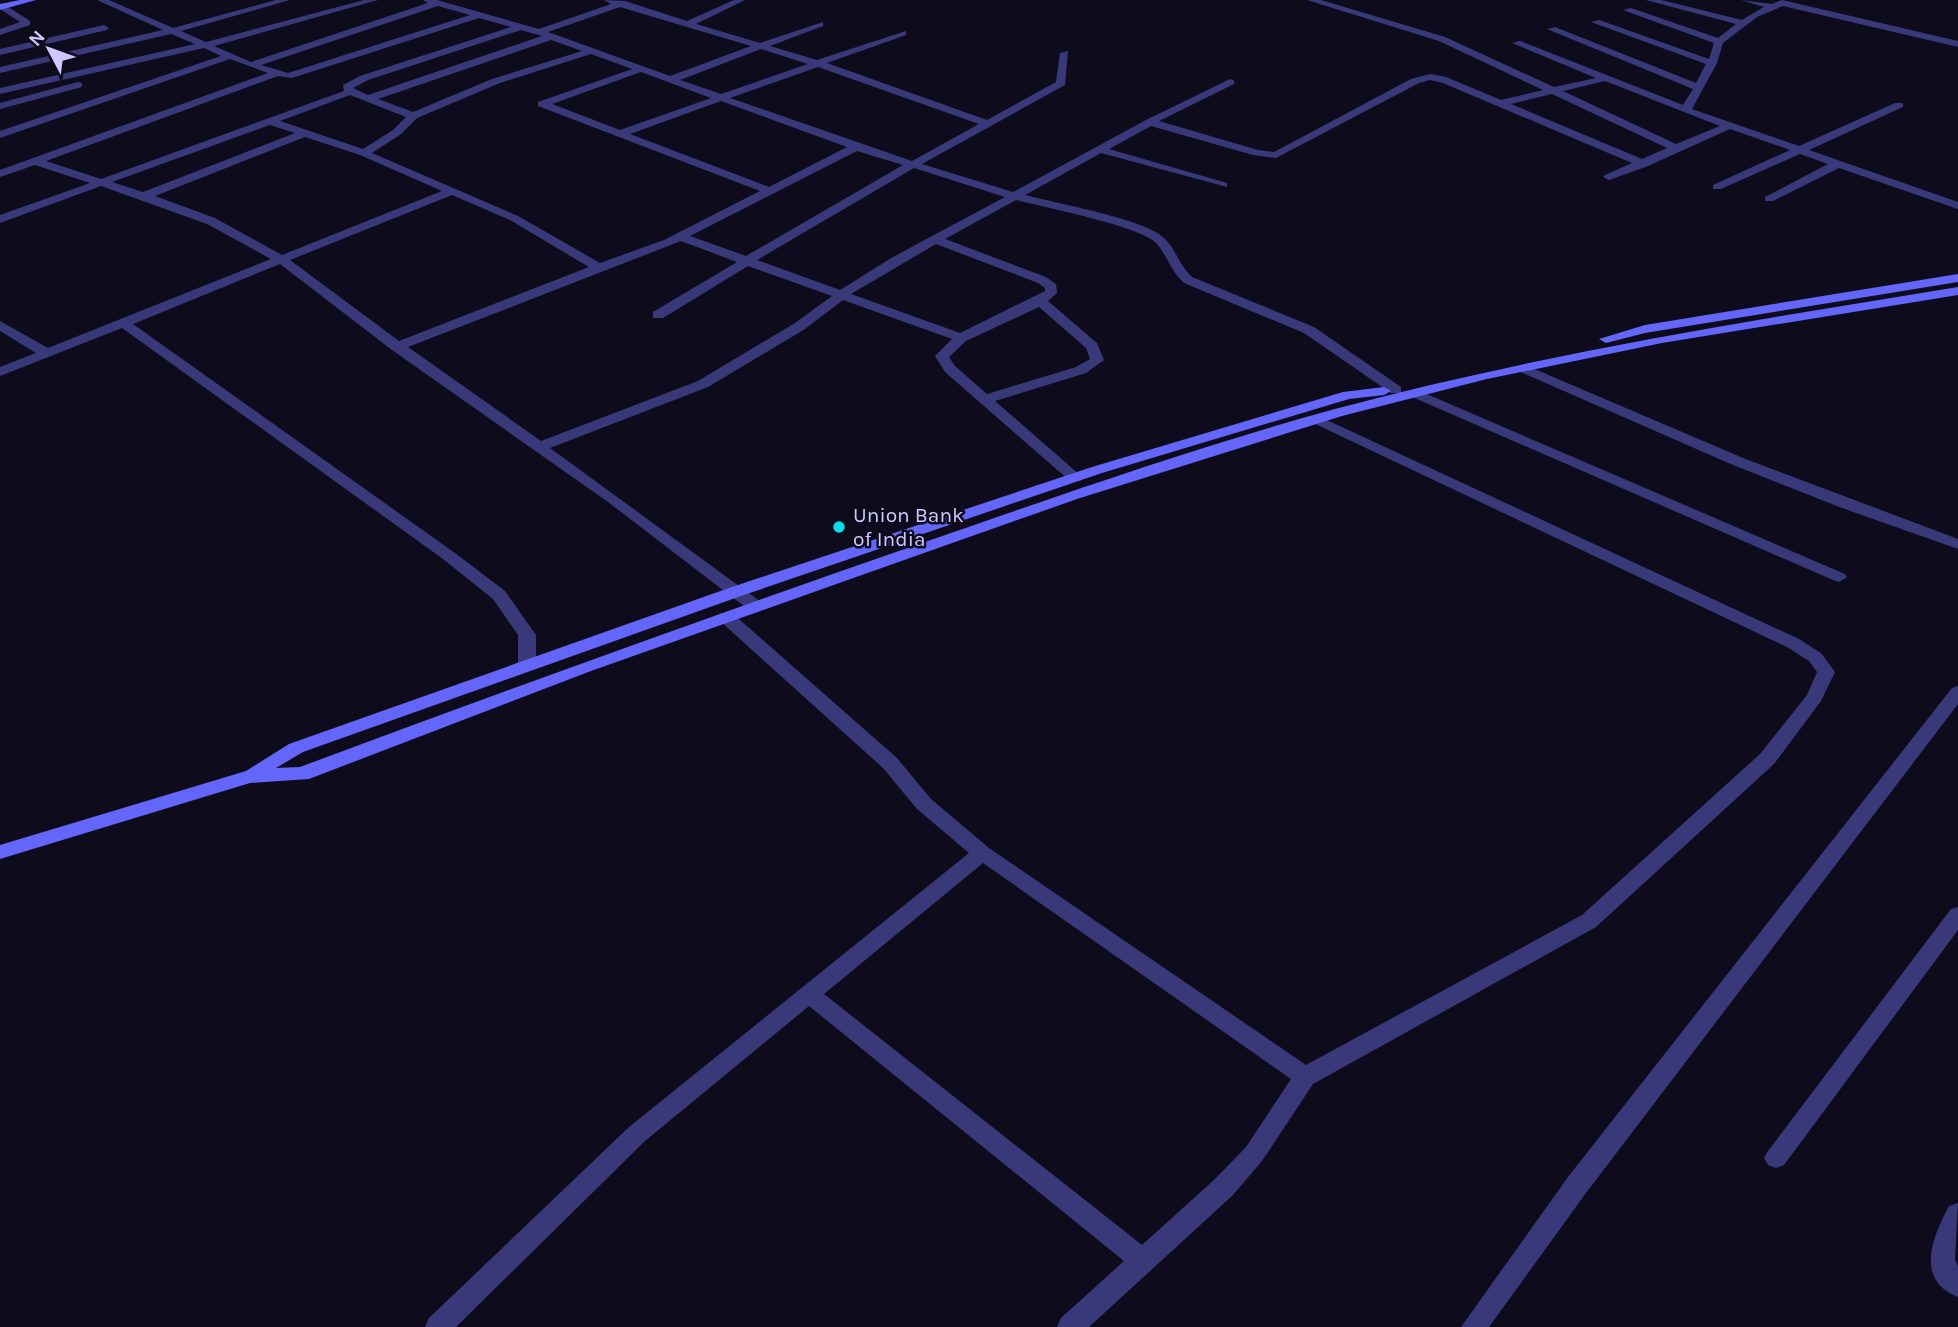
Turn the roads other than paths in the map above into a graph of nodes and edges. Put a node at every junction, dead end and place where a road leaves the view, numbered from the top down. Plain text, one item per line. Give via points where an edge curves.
1 (32, 0) edge
2 (101, 0) edge
3 (286, 0) edge
4 (373, 0) edge
5 (608, 0) edge
6 (741, 0) edge
7 (1311, 0) edge
8 (1650, 0) edge
9 (1696, 0) edge
10 (1745, 0) edge
11 (433, 2) edge
12 (624, 2) edge
13 (1785, 2) edge
14 (1, 6) edge
15 (1770, 6) junction
16 (1628, 10) dead end
17 (479, 15) junction
18 (1754, 15) junction
19 (1596, 22) dead end
20 (1742, 23) junction
21 (820, 24) dead end
22 (685, 25) junction
23 (520, 27) junction
24 (104, 28) dead end
25 (1552, 29) dead end
26 (172, 31) junction
27 (0, 32) edge
28 (539, 32) junction
29 (903, 33) dead end
30 (552, 36) junction
31 (1719, 42) junction
32 (1517, 43) dead end
33 (1958, 44) edge
34 (203, 46) junction
35 (755, 47) junction
36 (591, 51) junction
37 (0, 52) edge
38 (1065, 53) dead end
39 (229, 56) junction
40 (1712, 62) junction
41 (815, 64) junction
42 (251, 65) junction
43 (640, 69) junction
44 (0, 70) edge
45 (275, 74) junction
46 (672, 79) junction
47 (1603, 79) junction
48 (95, 81) dead end
49 (1230, 82) dead end
50 (1699, 88) junction
51 (0, 91) edge
52 (1554, 91) junction
53 (350, 92) junction
54 (725, 98) junction
55 (368, 99) junction
56 (1500, 103) junction
57 (1899, 105) dead end
58 (0, 106) edge
59 (1686, 110) junction
60 (413, 116) junction
61 (269, 121) junction
62 (1150, 122) junction
63 (986, 124) junction
64 (1728, 126) junction
65 (305, 133) junction
66 (619, 134) junction
67 (0, 135) edge
68 (856, 147) junction
69 (1099, 149) junction
70 (1678, 149) junction
71 (1796, 150) junction
72 (364, 153) junction
73 (37, 162) junction
74 (913, 164) junction
75 (1644, 164) junction
76 (1835, 164) junction
77 (0, 174) edge
78 (1609, 177) dead end
79 (99, 181) junction
80 (1223, 185) dead end
81 (1717, 187) dead end
82 (452, 191) junction
83 (770, 191) junction
84 (144, 196) junction
85 (1015, 196) junction
86 (1769, 199) dead end
87 (1958, 206) edge
88 (0, 219) edge
89 (680, 237) junction
90 (935, 239) junction
91 (282, 260) junction
92 (748, 261) junction
93 (599, 268) junction
94 (1958, 278) edge
95 (1958, 291) edge
96 (843, 293) junction
97 (1040, 301) junction
98 (658, 316) dead end
99 (122, 322) junction
100 (0, 325) edge
101 (961, 338) junction
102 (397, 347) junction
103 (46, 353) junction
104 (1522, 368) junction
105 (0, 372) edge
106 (1396, 390) junction
107 (1415, 393) junction
108 (985, 398) junction
109 (1316, 419) junction
110 (539, 447) junction
111 (1075, 478) junction
112 (1958, 544) edge
113 (1839, 577) dead end
114 (735, 592) junction
115 (755, 606) junction
116 (726, 617) junction
117 (527, 666) junction
118 (1958, 692) edge
119 (250, 776) junction
120 (0, 852) edge
121 (982, 853) junction
122 (1958, 915) edge
123 (809, 994) junction
124 (1305, 1077) junction
125 (1776, 1158) dead end
126 (1958, 1214) edge
127 (1143, 1261) junction
128 (1958, 1285) edge
129 (438, 1327) edge
130 (1070, 1327) edge
131 (1474, 1327) edge

1 - 14 main road
2 - 26 street
3 - 26 street
4 - 34 street
5 - 12 street
6 - 22 street
7 - 52 street via 1442,39
8 - 20 street
9 - 18 street
10 - 15 street
11 - 17 street
11 - 42 street
12 - 22 street
12 - 28 street
13 - 15 street
13 - 33 street
14 - 27 street via 27,23
15 - 18 street
16 - 31 street
17 - 23 street
17 - 45 street via 307,72
18 - 20 street
19 - 40 street
20 - 31 street
21 - 35 street
22 - 35 street
23 - 28 street
23 - 53 street via 364,78 347,87
24 - 37 street
25 - 50 street
26 - 34 street
26 - 44 street
28 - 30 street
29 - 41 street
30 - 36 street
30 - 55 street
31 - 40 street
32 - 47 street
34 - 39 street
34 - 51 street
35 - 41 street
35 - 46 street
36 - 43 street
36 - 60 street via 496,81
38 - 63 street via 1061,83
39 - 42 street
39 - 67 street
40 - 50 street
41 - 54 street
41 - 63 street
42 - 45 street
43 - 46 street
43 - 66 street via 542,104
45 - 73 street
46 - 54 street
47 - 52 street
47 - 59 street
48 - 58 street
49 - 62 street
50 - 59 street
52 - 56 street
52 - 70 street
53 - 55 street
53 - 61 street
54 - 66 street
54 - 68 street
55 - 60 street
56 - 62 street via 1446,80 1422,79 1276,155
56 - 75 street
57 - 71 street
59 - 64 street
60 - 72 street
61 - 65 street
61 - 79 street
62 - 69 street
63 - 74 street
64 - 70 street
64 - 71 street
65 - 72 street
65 - 84 street
66 - 83 street
68 - 74 street
68 - 83 street
69 - 80 street
69 - 85 street
70 - 75 street
71 - 76 street
71 - 81 street
72 - 82 street
73 - 77 street
73 - 79 street
74 - 85 street
74 - 92 street
75 - 78 street
76 - 86 street
76 - 87 street
79 - 84 street
79 - 88 street
82 - 91 street
82 - 93 street via 514,218
83 - 89 street
84 - 91 street via 211,221
85 - 90 street
85 - 106 street via 1150,233 1188,279 1309,330
89 - 92 street
89 - 93 street
90 - 96 street
90 - 97 street via 1049,283 1051,293
91 - 99 street
91 - 102 street
92 - 96 street
92 - 98 street
93 - 102 street
94 - 106 main road via 1644,329
95 - 104 main road via 1662,339
96 - 101 street
96 - 110 street via 800,326 703,384
97 - 101 street
97 - 108 street via 1092,346 1097,360 1081,370
99 - 103 street
99 - 117 street via 499,595 527,635
100 - 103 street
101 - 108 street via 946,350 944,362
102 - 110 street
103 - 105 street
104 - 107 main road
104 - 112 street via 1742,464
106 - 111 main road via 1348,395
107 - 109 main road
107 - 113 street
108 - 111 street
109 - 115 main road via 1072,496
109 - 124 street via 1793,643 1815,657 1826,672 1815,697 1767,758 1589,921
110 - 114 street
111 - 114 main road
114 - 115 street
114 - 117 main road
115 - 116 main road
116 - 119 main road via 302,774
116 - 121 street via 890,763 924,804
117 - 119 main road via 296,748
118 - 131 street via 1577,1185
119 - 120 main road
121 - 123 street
121 - 124 street
122 - 125 street
123 - 127 street
123 - 129 street via 637,1134
124 - 127 street via 1247,1162
126 - 128 street via 1941,1245 1947,1274
127 - 130 street

